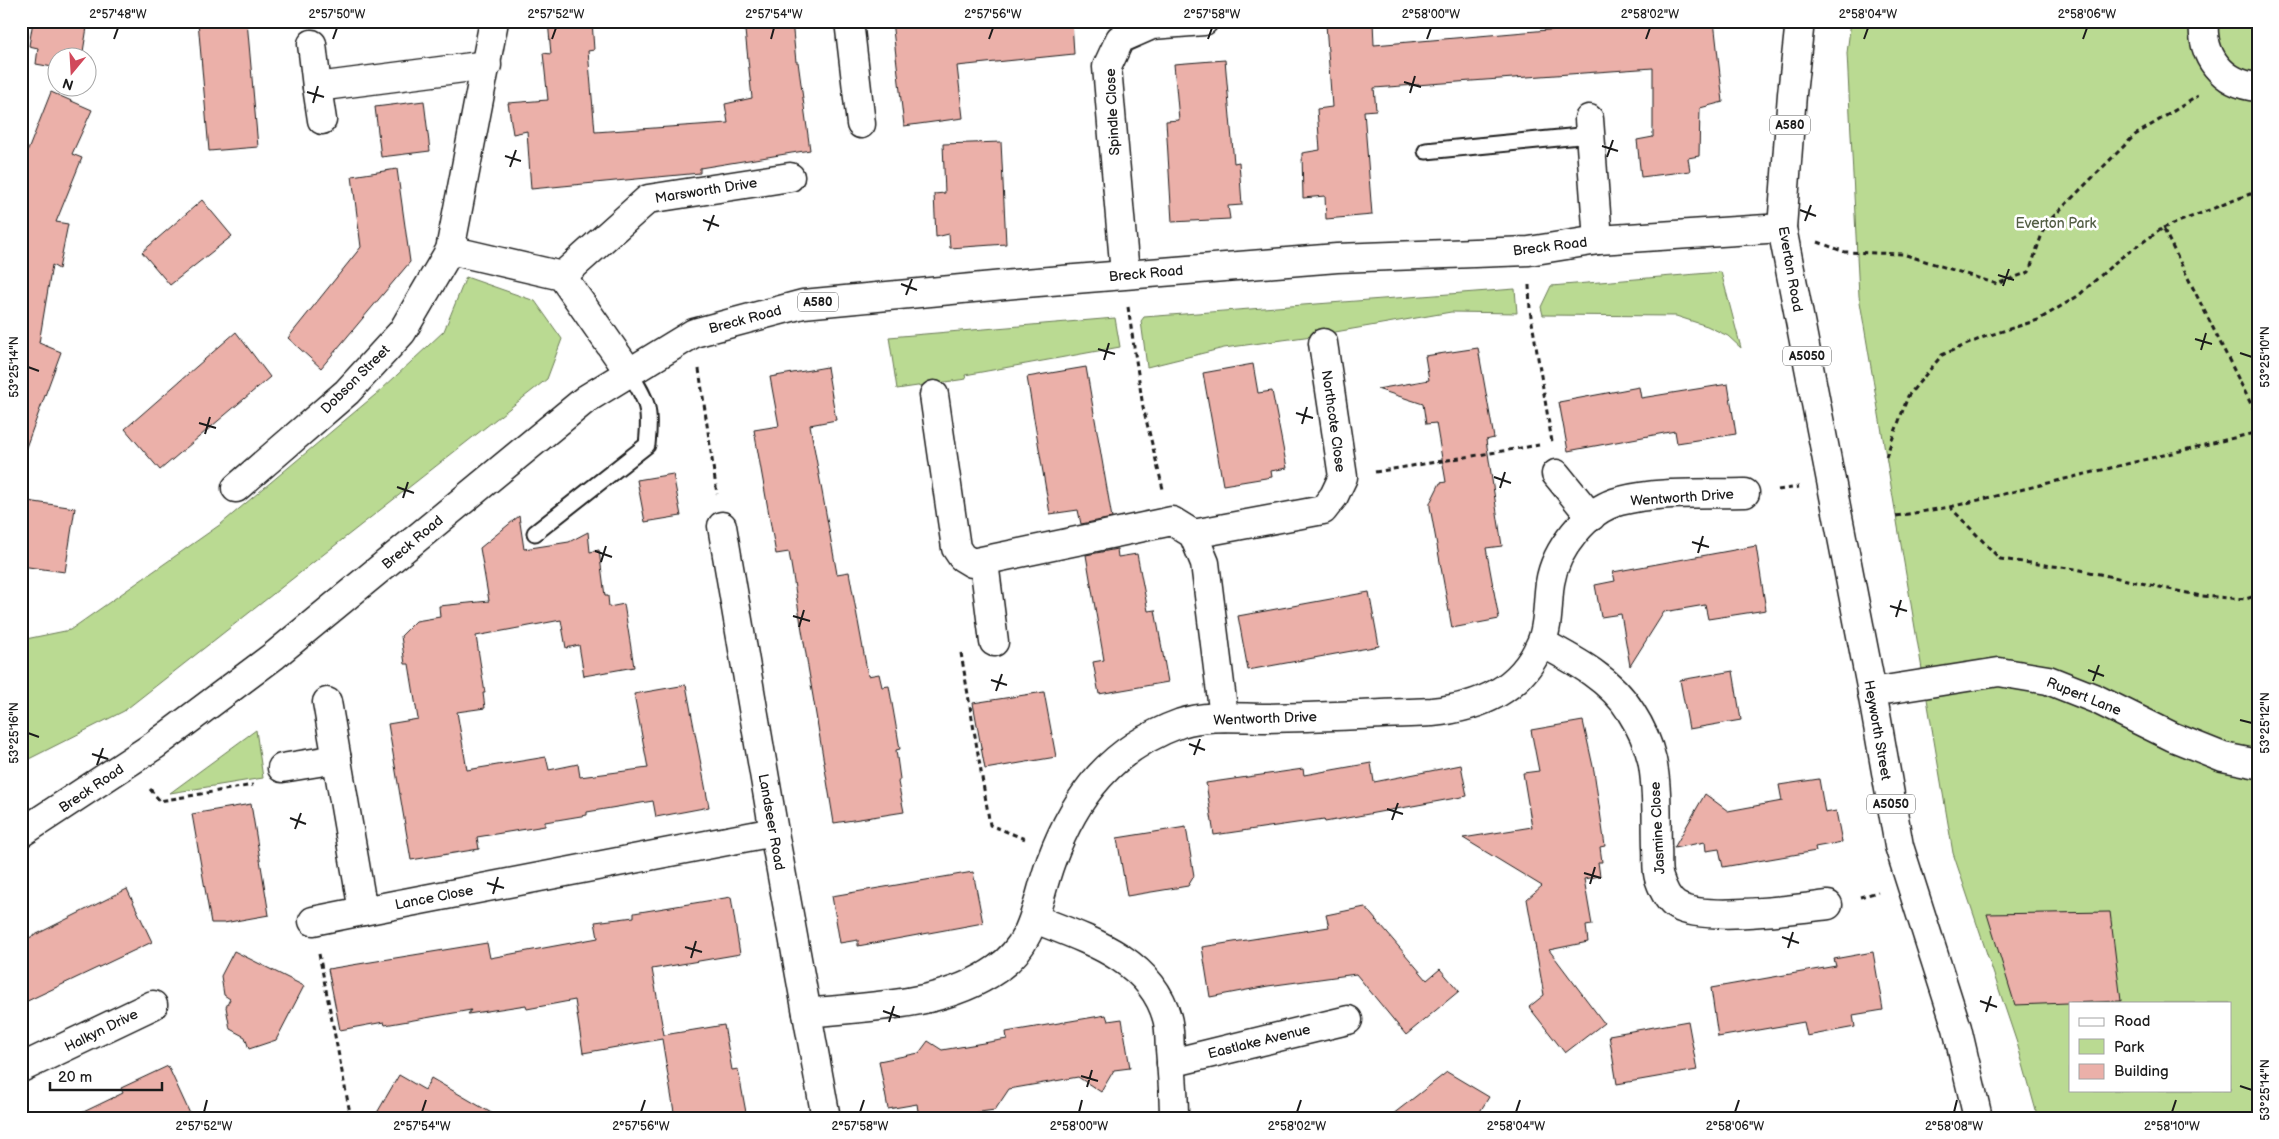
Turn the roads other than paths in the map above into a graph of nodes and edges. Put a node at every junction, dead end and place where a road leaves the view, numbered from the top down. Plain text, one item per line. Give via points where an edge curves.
1 (494, 21) edge
2 (849, 21) edge
3 (1204, 21) edge
4 (1800, 21) edge
5 (2204, 21) edge
6 (312, 44) dead end
7 (487, 65) junction
8 (316, 87) junction
9 (2258, 87) edge
10 (322, 120) dead end
11 (861, 124) dead end
12 (1590, 127) joint
13 (1426, 150) dead end
14 (790, 177) dead end
15 (1782, 228) junction
16 (1598, 240) junction
17 (450, 250) junction
18 (1125, 274) junction
19 (562, 276) junction
20 (1323, 343) dead end
21 (629, 372) junction
22 (934, 395) dead end
23 (1556, 474) road end
24 (1832, 484) joint
25 (236, 488) dead end
26 (1745, 493) road end
27 (1591, 517) junction
28 (722, 526) road end
29 (1182, 528) junction
30 (534, 533) dead end
31 (984, 562) junction
32 (994, 642) road end
33 (1542, 643) junction
34 (1872, 692) junction
35 (327, 702) dead end
36 (1224, 717) junction
37 (337, 759) junction
38 (2258, 764) edge
39 (282, 768) road end
40 (774, 832) junction
41 (21, 833) edge
42 (1828, 905) road end
43 (362, 911) junction
44 (1035, 919) junction
45 (313, 921) road end
46 (153, 1005) dead end
47 (807, 1013) junction
48 (1348, 1020) dead end
49 (1171, 1063) junction
50 (21, 1068) edge
51 (826, 1118) edge
52 (1174, 1118) edge
53 (1978, 1118) edge

1 - 7 street, Dobson Street
2 - 11 street
3 - 18 street, Spindle Close via 1152,25 1120,39 1106,67
4 - 15 street, Everton Road / A580
5 - 9 street via 2207,52 2216,67 2230,79 2245,86
6 - 8 street
7 - 8 street
7 - 17 street, Dobson Street
8 - 10 street
12 - 13 lane
12 - 16 street
14 - 19 street, Marsworth Drive via 648,199
15 - 16 street, Breck Road / A580
15 - 24 street, Everton Road / A5050
16 - 18 street, Breck Road / A580 via 1529,251 1337,258
17 - 19 street
17 - 25 street, Dobson Street via 402,332 347,392
18 - 21 street, Breck Road / A580 via 803,304 694,333
19 - 21 street
20 - 29 street, Northcote Close via 1343,477 1334,496 1323,510
21 - 30 lane via 645,398 650,418 647,445
21 - 41 street, Breck Road / A580 via 586,398 275,655 128,763
22 - 31 street, Northcote Close via 956,548 972,563
23 - 27 street
24 - 34 street, Heyworth Street / A5050
26 - 27 street, Wentworth Drive via 1619,501
27 - 33 street, Wentworth Drive via 1572,535 1559,556 1550,581
28 - 40 street, Landseer Road
29 - 31 street, Northcote Close
29 - 36 street via 1205,563
31 - 32 street
33 - 36 street, Wentworth Drive via 1527,667 1510,685 1487,700 1460,710 1275,718
33 - 42 street, Jasmine Close via 1577,662 1610,686 1644,734 1655,781 1658,876 1666,894 1677,906 1699,912 1732,913
34 - 38 street, Rupert Lane via 1999,672 2048,680 2215,754
34 - 53 street, Heyworth Street / A5050 via 1898,846 1957,1028
35 - 37 street
36 - 44 street, Wentworth Drive via 1183,722 1133,748 1109,765 1076,808 1055,853
37 - 39 street
37 - 43 street
40 - 43 street, Lance Close
40 - 47 street, Landseer Road
43 - 45 street, Lance Close
44 - 47 street, Wentworth Drive via 1020,946 998,969 974,983 913,1001
44 - 49 street via 1087,939 1119,956 1143,976 1159,998 1167,1019
46 - 50 street, Halkyn Drive
47 - 51 street, Landseer Road
48 - 49 street, Eastlake Avenue
49 - 52 street

